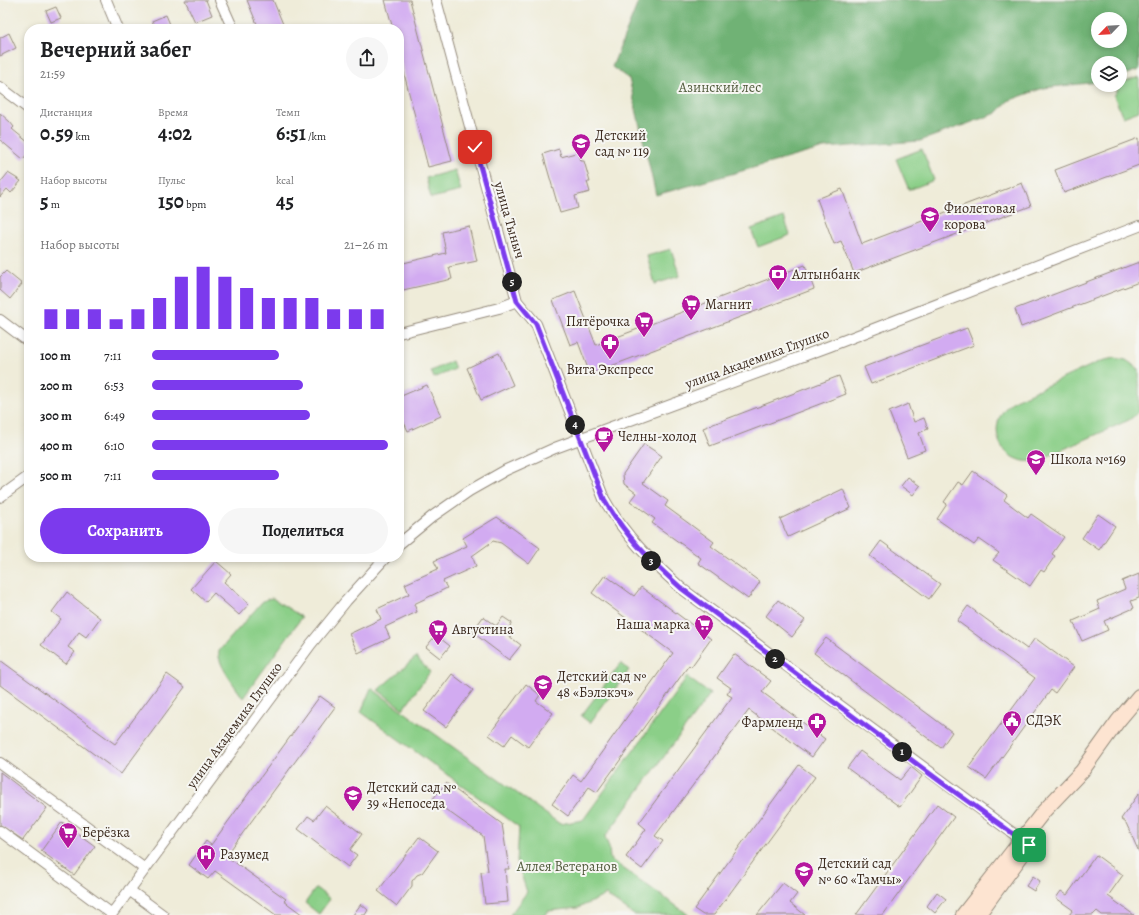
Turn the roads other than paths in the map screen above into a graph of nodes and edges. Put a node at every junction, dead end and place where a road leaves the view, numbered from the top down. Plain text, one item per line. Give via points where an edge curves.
1 (106, 0) edge
2 (220, 0) edge
3 (436, 0) edge
4 (116, 24) edge
5 (231, 24) edge
6 (0, 87) edge
7 (24, 105) edge
8 (1139, 226) edge
9 (517, 301) junction
10 (0, 320) edge
11 (404, 332) edge
12 (24, 338) edge
13 (580, 439) junction
14 (24, 480) edge
15 (0, 497) edge
16 (404, 540) edge
17 (381, 562) edge
18 (1139, 696) edge
19 (0, 763) edge
20 (0, 831) edge
21 (1025, 842) junction
22 (145, 869) junction
23 (129, 890) junction
24 (112, 914) edge
25 (163, 915) edge
26 (963, 915) edge
27 (978, 915) edge

1 - 4 street
2 - 5 street
3 - 9 street, улица Тыныч
6 - 7 street
8 - 13 street, улица Академика Глушко via 830,346
9 - 11 street via 499,308
9 - 13 street, улица Тыныч via 536,324
10 - 12 street
13 - 16 street, улица Академика Глушко via 506,470 469,491
13 - 21 street, улица Тыныч via 604,499 617,522 647,556 675,582
14 - 15 street
17 - 22 street, улица Академика Глушко via 311,644
18 - 21 main road via 1082,771 1061,791
19 - 22 street
20 - 24 street
21 - 26 main road
21 - 27 main road
22 - 23 street, улица Академика Глушко
23 - 24 street, улица Академика Глушко
23 - 25 street

